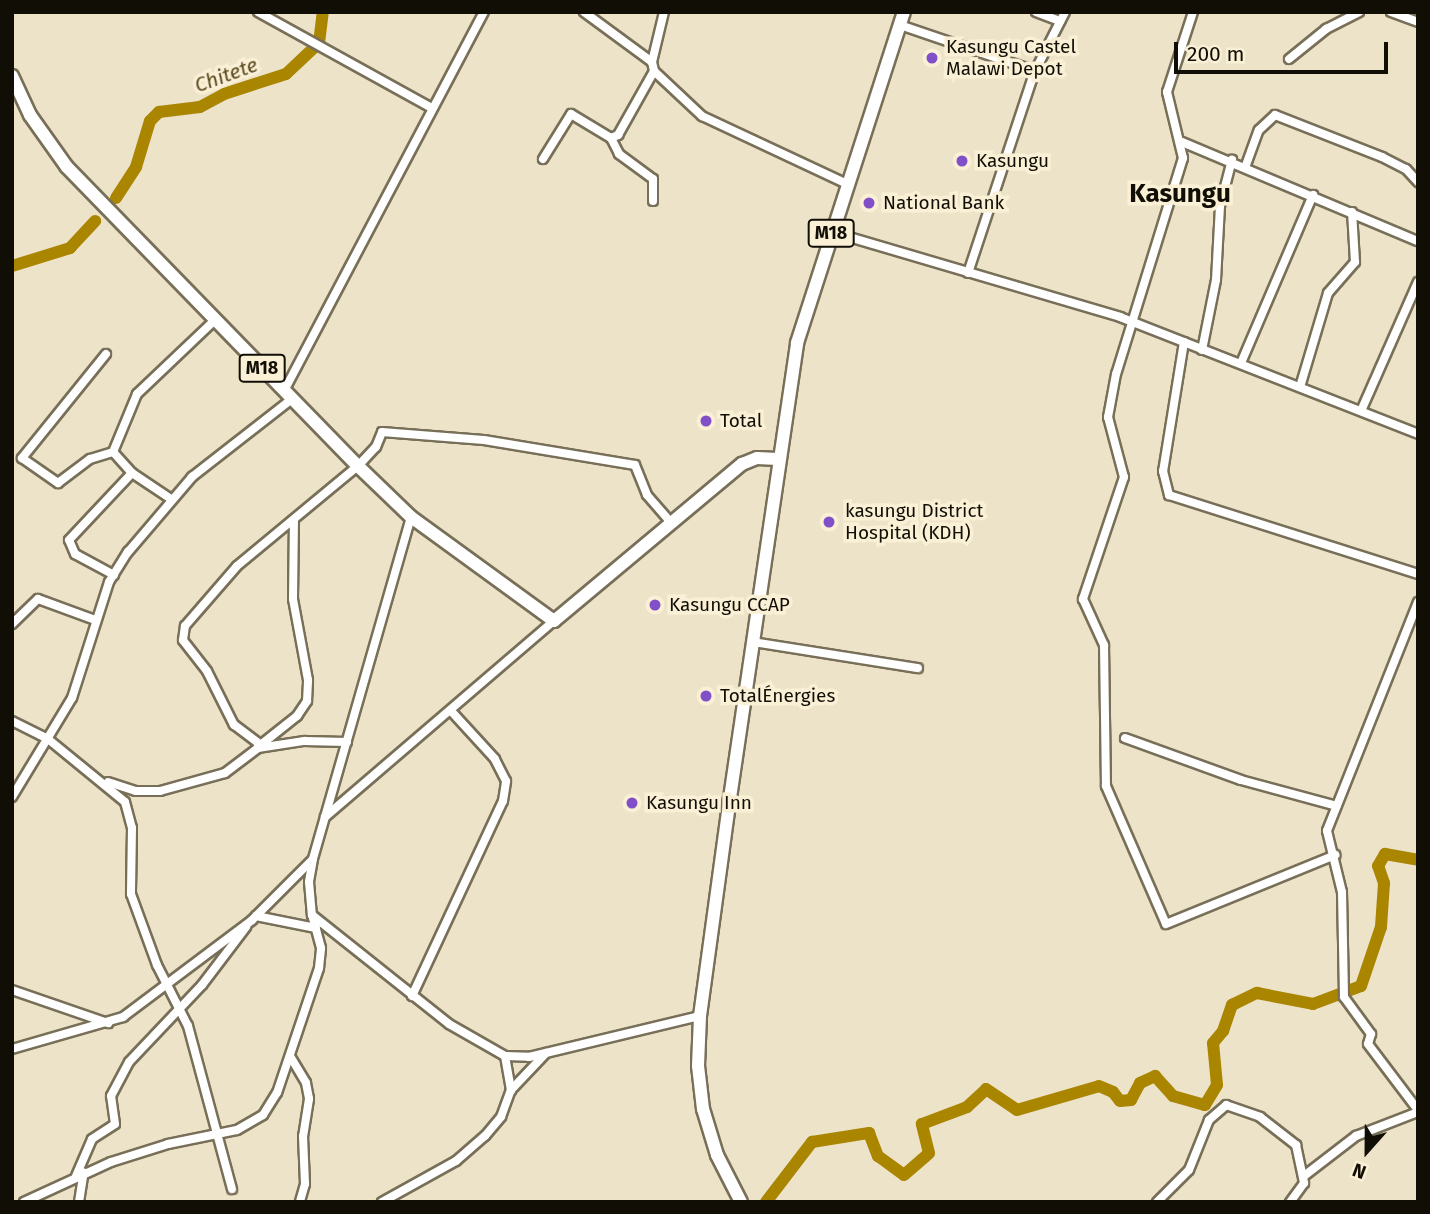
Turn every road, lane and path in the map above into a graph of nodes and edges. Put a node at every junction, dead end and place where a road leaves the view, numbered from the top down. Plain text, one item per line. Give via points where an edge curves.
1 (258, 12) edge
2 (484, 12) edge
3 (584, 12) edge
4 (664, 12) edge
5 (1036, 12) edge
6 (1065, 12) edge
7 (1193, 12) edge
8 (1359, 12) edge
9 (1391, 12) edge
10 (902, 19) edge
11 (1060, 22) junction
12 (1418, 22) edge
13 (1289, 59) dead end
14 (652, 62) junction
15 (654, 71) junction
16 (1035, 71) junction
17 (12, 76) edge
18 (16, 96) edge
19 (432, 108) junction
20 (611, 138) junction
21 (1182, 142) junction
22 (543, 159) dead end
23 (1232, 160) junction
24 (1245, 165) junction
25 (1418, 182) edge
26 (847, 184) junction
27 (1313, 195) junction
28 (653, 201) dead end
29 (1352, 212) junction
30 (832, 232) junction
31 (1418, 242) edge
32 (968, 273) junction
33 (1418, 282) edge
34 (216, 318) junction
35 (1133, 322) junction
36 (1184, 342) junction
37 (1202, 350) junction
38 (106, 354) dead end
39 (1241, 363) junction
40 (1300, 387) junction
41 (288, 395) junction
42 (1361, 411) junction
43 (1418, 433) edge
44 (113, 452) junction
45 (778, 459) junction
46 (358, 466) junction
47 (132, 473) junction
48 (171, 499) junction
49 (411, 517) junction
50 (294, 521) junction
51 (672, 524) junction
52 (1418, 573) edge
53 (114, 575) junction
54 (1418, 602) edge
55 (95, 620) junction
56 (554, 621) junction
57 (12, 624) edge
58 (753, 642) junction
59 (918, 668) dead end
60 (451, 711) junction
61 (12, 721) edge
62 (1125, 738) dead end
63 (48, 739) junction
64 (347, 742) junction
65 (260, 746) junction
66 (104, 781) junction
67 (12, 797) edge
68 (1336, 806) junction
69 (325, 818) junction
70 (1335, 855) junction
71 (313, 859) junction
72 (312, 915) junction
73 (254, 918) junction
74 (316, 928) junction
75 (167, 984) junction
76 (12, 990) edge
77 (412, 996) junction
78 (180, 1007) junction
79 (700, 1016) junction
80 (108, 1023) junction
81 (12, 1049) edge
82 (546, 1052) junction
83 (290, 1056) junction
84 (505, 1056) junction
85 (511, 1090) junction
86 (1418, 1111) edge
87 (214, 1135) junction
88 (80, 1174) junction
89 (1304, 1176) junction
90 (232, 1189) dead end
91 (24, 1202) edge
92 (79, 1202) edge
93 (300, 1202) edge
94 (382, 1202) edge
95 (741, 1202) edge
96 (1157, 1202) edge
97 (1290, 1202) edge

1 - 19 street
2 - 19 street
3 - 14 street
4 - 14 street
5 - 11 street
6 - 11 street
7 - 21 street via 1168,82 1169,108
8 - 13 street via 1326,29
9 - 12 street
10 - 16 street
10 - 26 main road, M18
11 - 16 street
14 - 15 street
15 - 20 street via 635,108
15 - 26 street via 702,116
16 - 32 street
17 - 18 main road, M18
18 - 34 main road, M18 via 67,167
19 - 41 street
20 - 22 street via 571,114
20 - 28 street via 619,154 653,179
21 - 23 street
21 - 35 street via 1183,158 1171,203
23 - 24 street
23 - 37 street via 1220,206 1216,280
24 - 25 street via 1265,120 1275,115 1392,162
24 - 27 street
26 - 30 main road, M18
27 - 29 street
27 - 39 street
29 - 31 street
29 - 40 street via 1355,262 1328,293
30 - 32 street
30 - 45 main road, M18 via 797,343
32 - 35 street
33 - 42 street
34 - 41 main road, M18
34 - 44 street via 137,394
35 - 36 street
35 - 70 street via 1108,417 1124,477 1083,599 1104,645 1109,799 1166,924
36 - 37 street
36 - 52 street via 1163,471 1169,495
37 - 39 street
38 - 44 street via 22,458 58,483 90,459
39 - 40 street
40 - 42 street
41 - 46 main road, M18
41 - 48 street
42 - 43 street
44 - 47 street
45 - 51 main road via 749,460
45 - 58 main road
46 - 49 main road, M18
46 - 50 street
46 - 51 street via 376,447 382,432 484,440 625,463 635,465 648,495
47 - 48 street
47 - 53 street via 69,540 75,554
48 - 53 street
49 - 56 main road, M18
49 - 64 street
50 - 65 street via 293,599 308,680 307,701 297,716
50 - 65 street via 237,566 207,597 183,633 234,725
51 - 56 main road
53 - 55 street
54 - 68 street
55 - 57 street via 38,599
55 - 63 street via 72,698
56 - 60 street
58 - 59 street
58 - 79 main road
60 - 69 street
60 - 77 street via 495,759 506,781 503,802
61 - 63 street
62 - 68 street via 1241,780
63 - 66 street
63 - 67 street
64 - 65 street
64 - 69 street
65 - 66 street via 225,773 160,791 136,791
66 - 75 street via 131,816 131,894
68 - 70 street via 1327,831
69 - 71 street
70 - 86 street via 1342,892 1344,997 1370,1034 1368,1044
71 - 72 street via 309,882
71 - 73 street
72 - 74 street
72 - 77 street
73 - 74 street
73 - 75 street
73 - 78 street
74 - 83 street via 319,968
75 - 78 street
75 - 80 street
76 - 80 street
77 - 84 street via 474,1041
78 - 87 street
78 - 88 street via 129,1062 111,1096 115,1124 92,1139
79 - 82 street
79 - 95 main road via 704,1109 717,1155
80 - 81 street
82 - 84 street
82 - 85 street
83 - 87 street via 275,1099 263,1115 246,1126
83 - 93 street via 306,1083 309,1099
84 - 85 street
85 - 94 street via 501,1117 485,1136 456,1161
86 - 89 street via 1356,1136
87 - 88 street via 168,1144
87 - 90 street
88 - 91 street
88 - 92 street
89 - 96 street via 1300,1153 1287,1136 1260,1117 1226,1105 1209,1121 1189,1170
89 - 97 street

